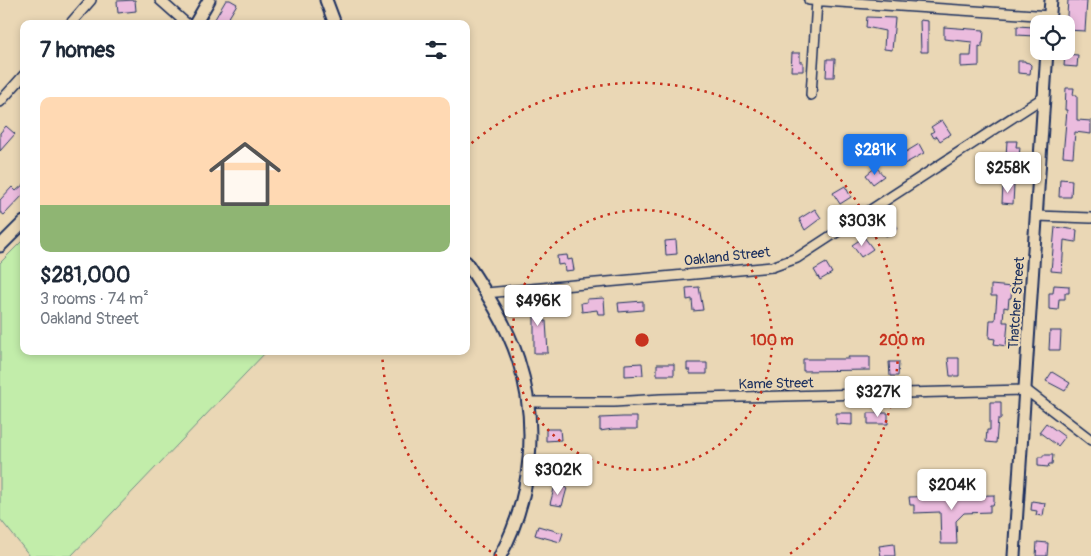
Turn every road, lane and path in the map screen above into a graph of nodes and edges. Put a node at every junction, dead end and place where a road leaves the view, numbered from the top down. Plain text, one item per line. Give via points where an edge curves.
1 (91, 0) edge
2 (160, 0) edge
3 (210, 0) edge
4 (326, 0) edge
5 (809, 0) edge
6 (1051, 0) edge
7 (817, 1) edge
8 (938, 4) edge
9 (1050, 15) edge
10 (1030, 17) edge
11 (74, 20) edge
12 (182, 20) edge
13 (198, 20) edge
14 (334, 20) edge
15 (1046, 60) edge
16 (20, 80) edge
17 (811, 95) dead end
18 (1044, 97) junction
19 (0, 102) edge
20 (1037, 216) junction
21 (1091, 218) edge
22 (20, 225) edge
23 (2, 241) edge
24 (470, 268) edge
25 (486, 293) junction
26 (1026, 390) junction
27 (528, 402) junction
28 (1091, 440) edge
29 (500, 556) edge
30 (1014, 556) edge

1 - 11 street
2 - 12 street
3 - 13 street
4 - 14 street
5 - 7 street
6 - 9 street
7 - 8 street
7 - 17 street
8 - 10 street
15 - 18 street, Thatcher Street
16 - 19 street
18 - 20 street, Thatcher Street
18 - 25 street, Oakland Street via 797,258 772,267
20 - 21 street
20 - 26 street, Thatcher Street
22 - 23 street
24 - 25 street
25 - 27 street via 516,352
26 - 27 street, Kame Street
26 - 28 street
26 - 30 street, Thatcher Street
27 - 29 street via 529,463 526,482 517,518

